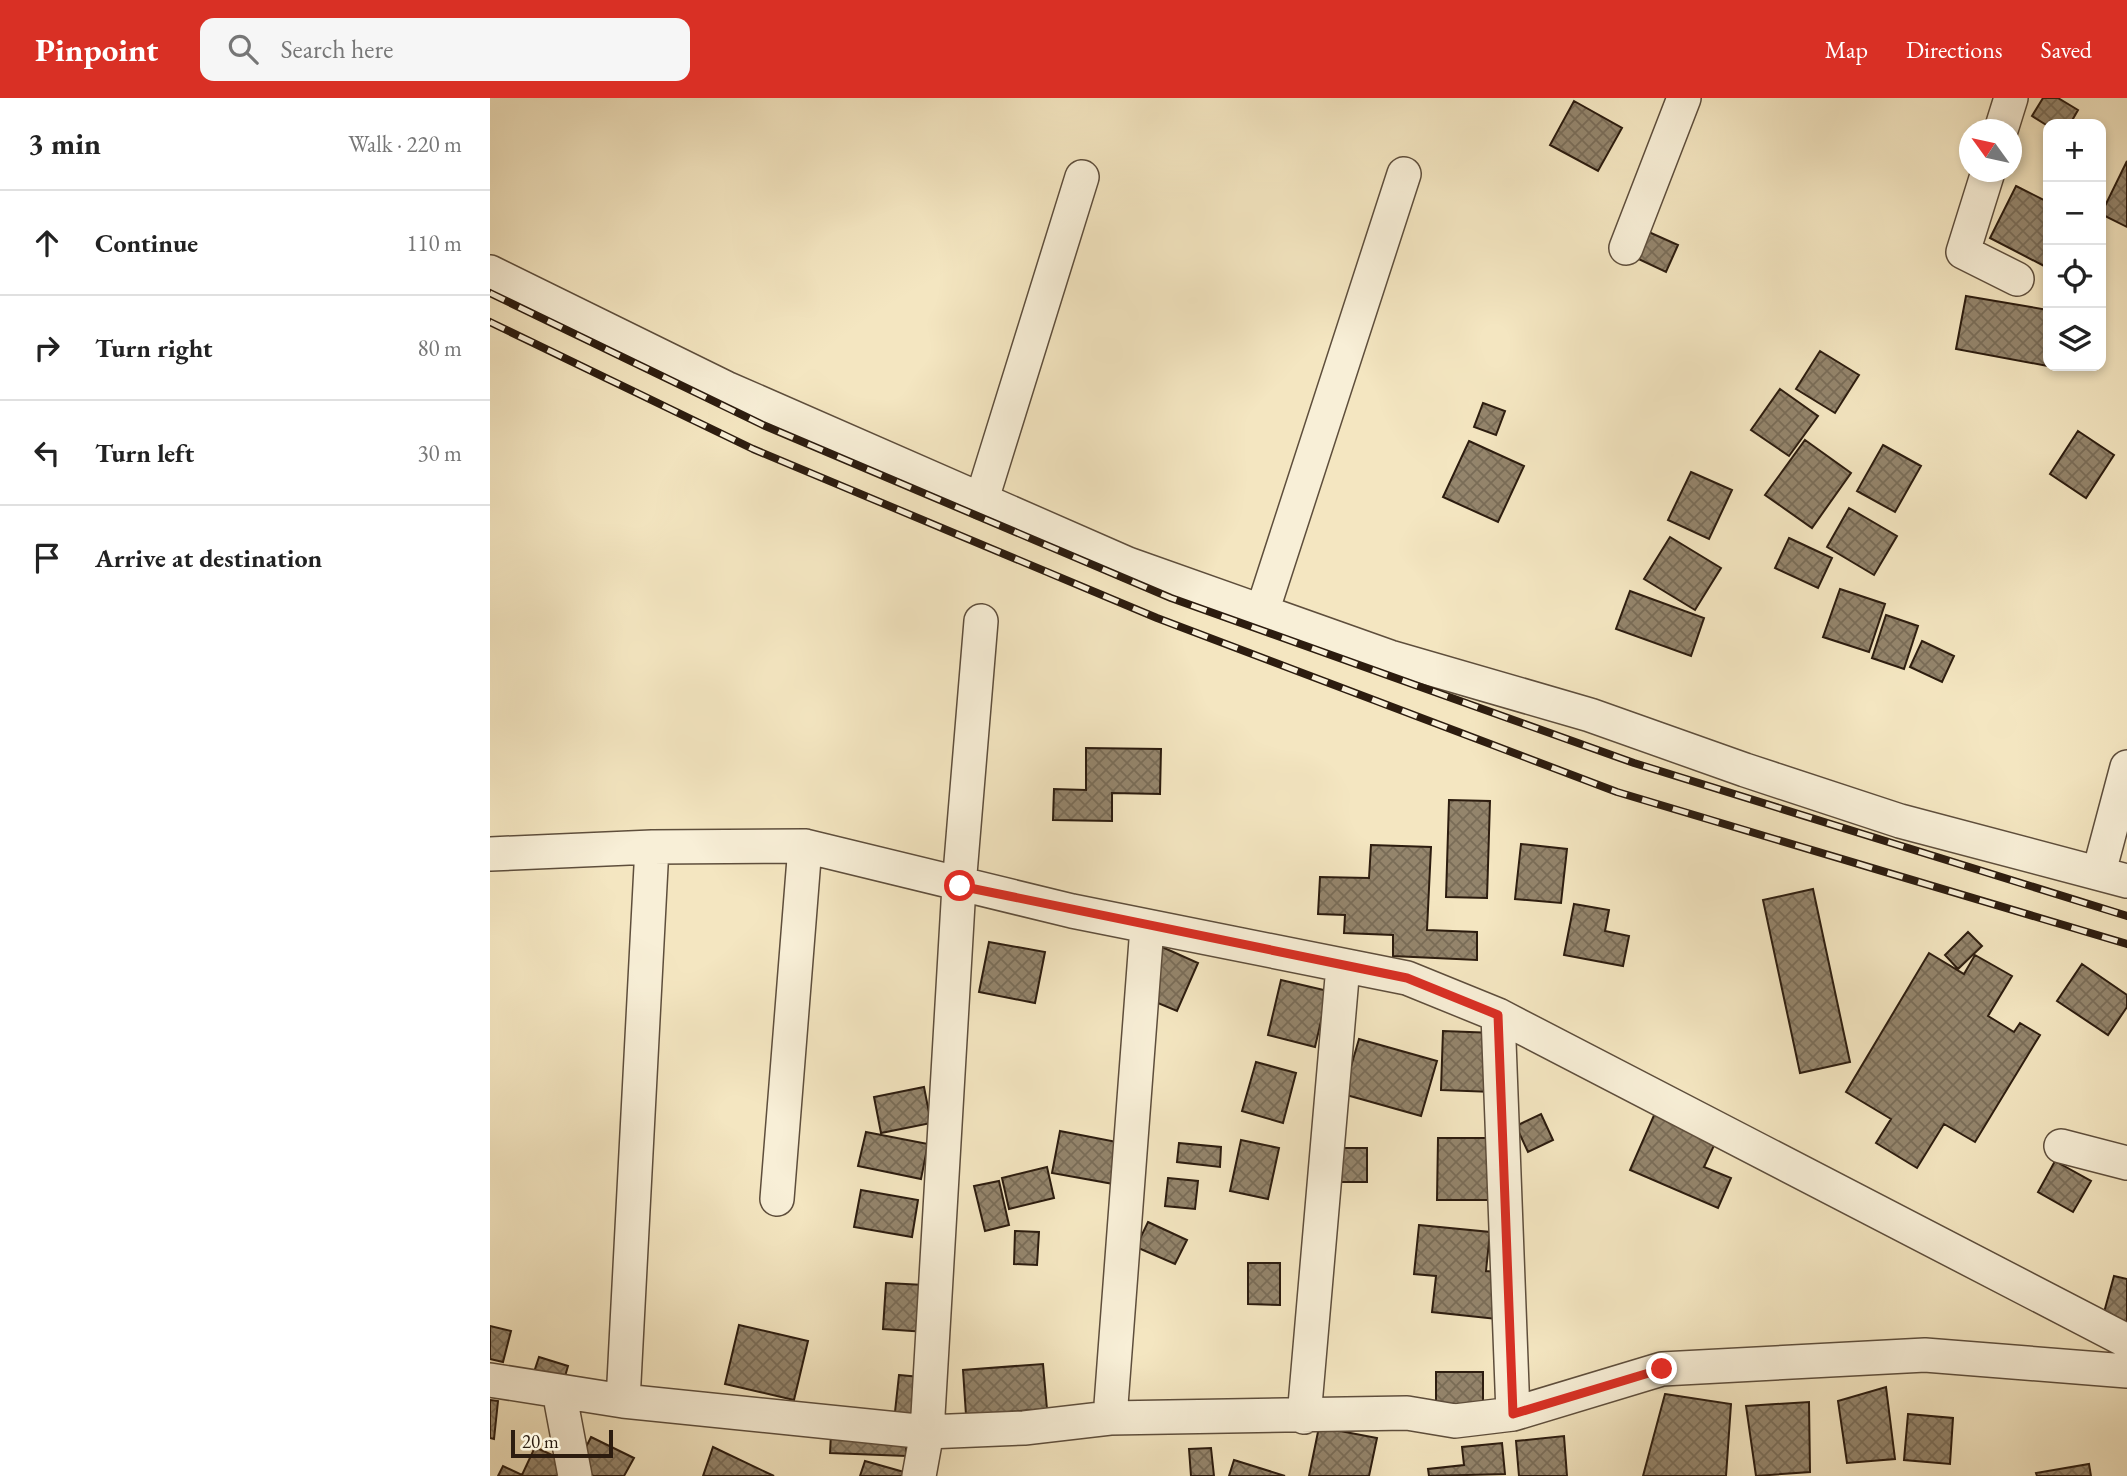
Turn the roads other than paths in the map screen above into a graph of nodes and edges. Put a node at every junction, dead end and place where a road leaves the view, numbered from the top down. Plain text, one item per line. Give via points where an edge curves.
1 (1684, 98) edge
2 (2011, 98) edge
3 (2004, 119) edge
4 (1404, 174) dead end
5 (1082, 177) dead end
6 (1985, 182) edge
7 (1626, 248) dead end
8 (490, 272) edge
9 (2017, 279) dead end
10 (981, 502) junction
11 (1262, 612) junction
12 (981, 621) dead end
13 (2127, 767) edge
14 (805, 846) junction
15 (652, 847) junction
16 (490, 854) edge
17 (2113, 877) edge
18 (960, 886) junction
19 (1147, 927) junction
20 (1343, 966) junction
21 (1498, 1015) junction
22 (2061, 1146) dead end
23 (2127, 1163) edge
24 (777, 1199) dead end
25 (2127, 1341) edge
26 (2127, 1371) edge
27 (490, 1380) edge
28 (559, 1391) junction
29 (622, 1401) junction
30 (1513, 1414) junction
31 (1304, 1417) junction
32 (1110, 1419) junction
33 (927, 1432) junction
34 (575, 1476) edge
35 (919, 1476) edge

1 - 7 street
2 - 3 street
4 - 11 street
5 - 10 street
6 - 9 street via 1963,252
8 - 10 street via 726,388
10 - 11 street via 1128,564
11 - 17 street via 1390,657 1590,715 1900,821
12 - 18 street
13 - 17 street
14 - 15 street
14 - 18 street
14 - 24 street
15 - 16 street
15 - 29 street
18 - 19 street
18 - 33 street
19 - 20 street
19 - 32 street
20 - 21 street via 1407,978
20 - 31 street
21 - 25 street
21 - 30 street
22 - 23 street
26 - 30 street via 1925,1355 1662,1369
27 - 28 street
28 - 29 street
28 - 34 street
29 - 33 street
30 - 31 street via 1455,1421 1407,1413
31 - 32 street
32 - 33 street
33 - 35 street

